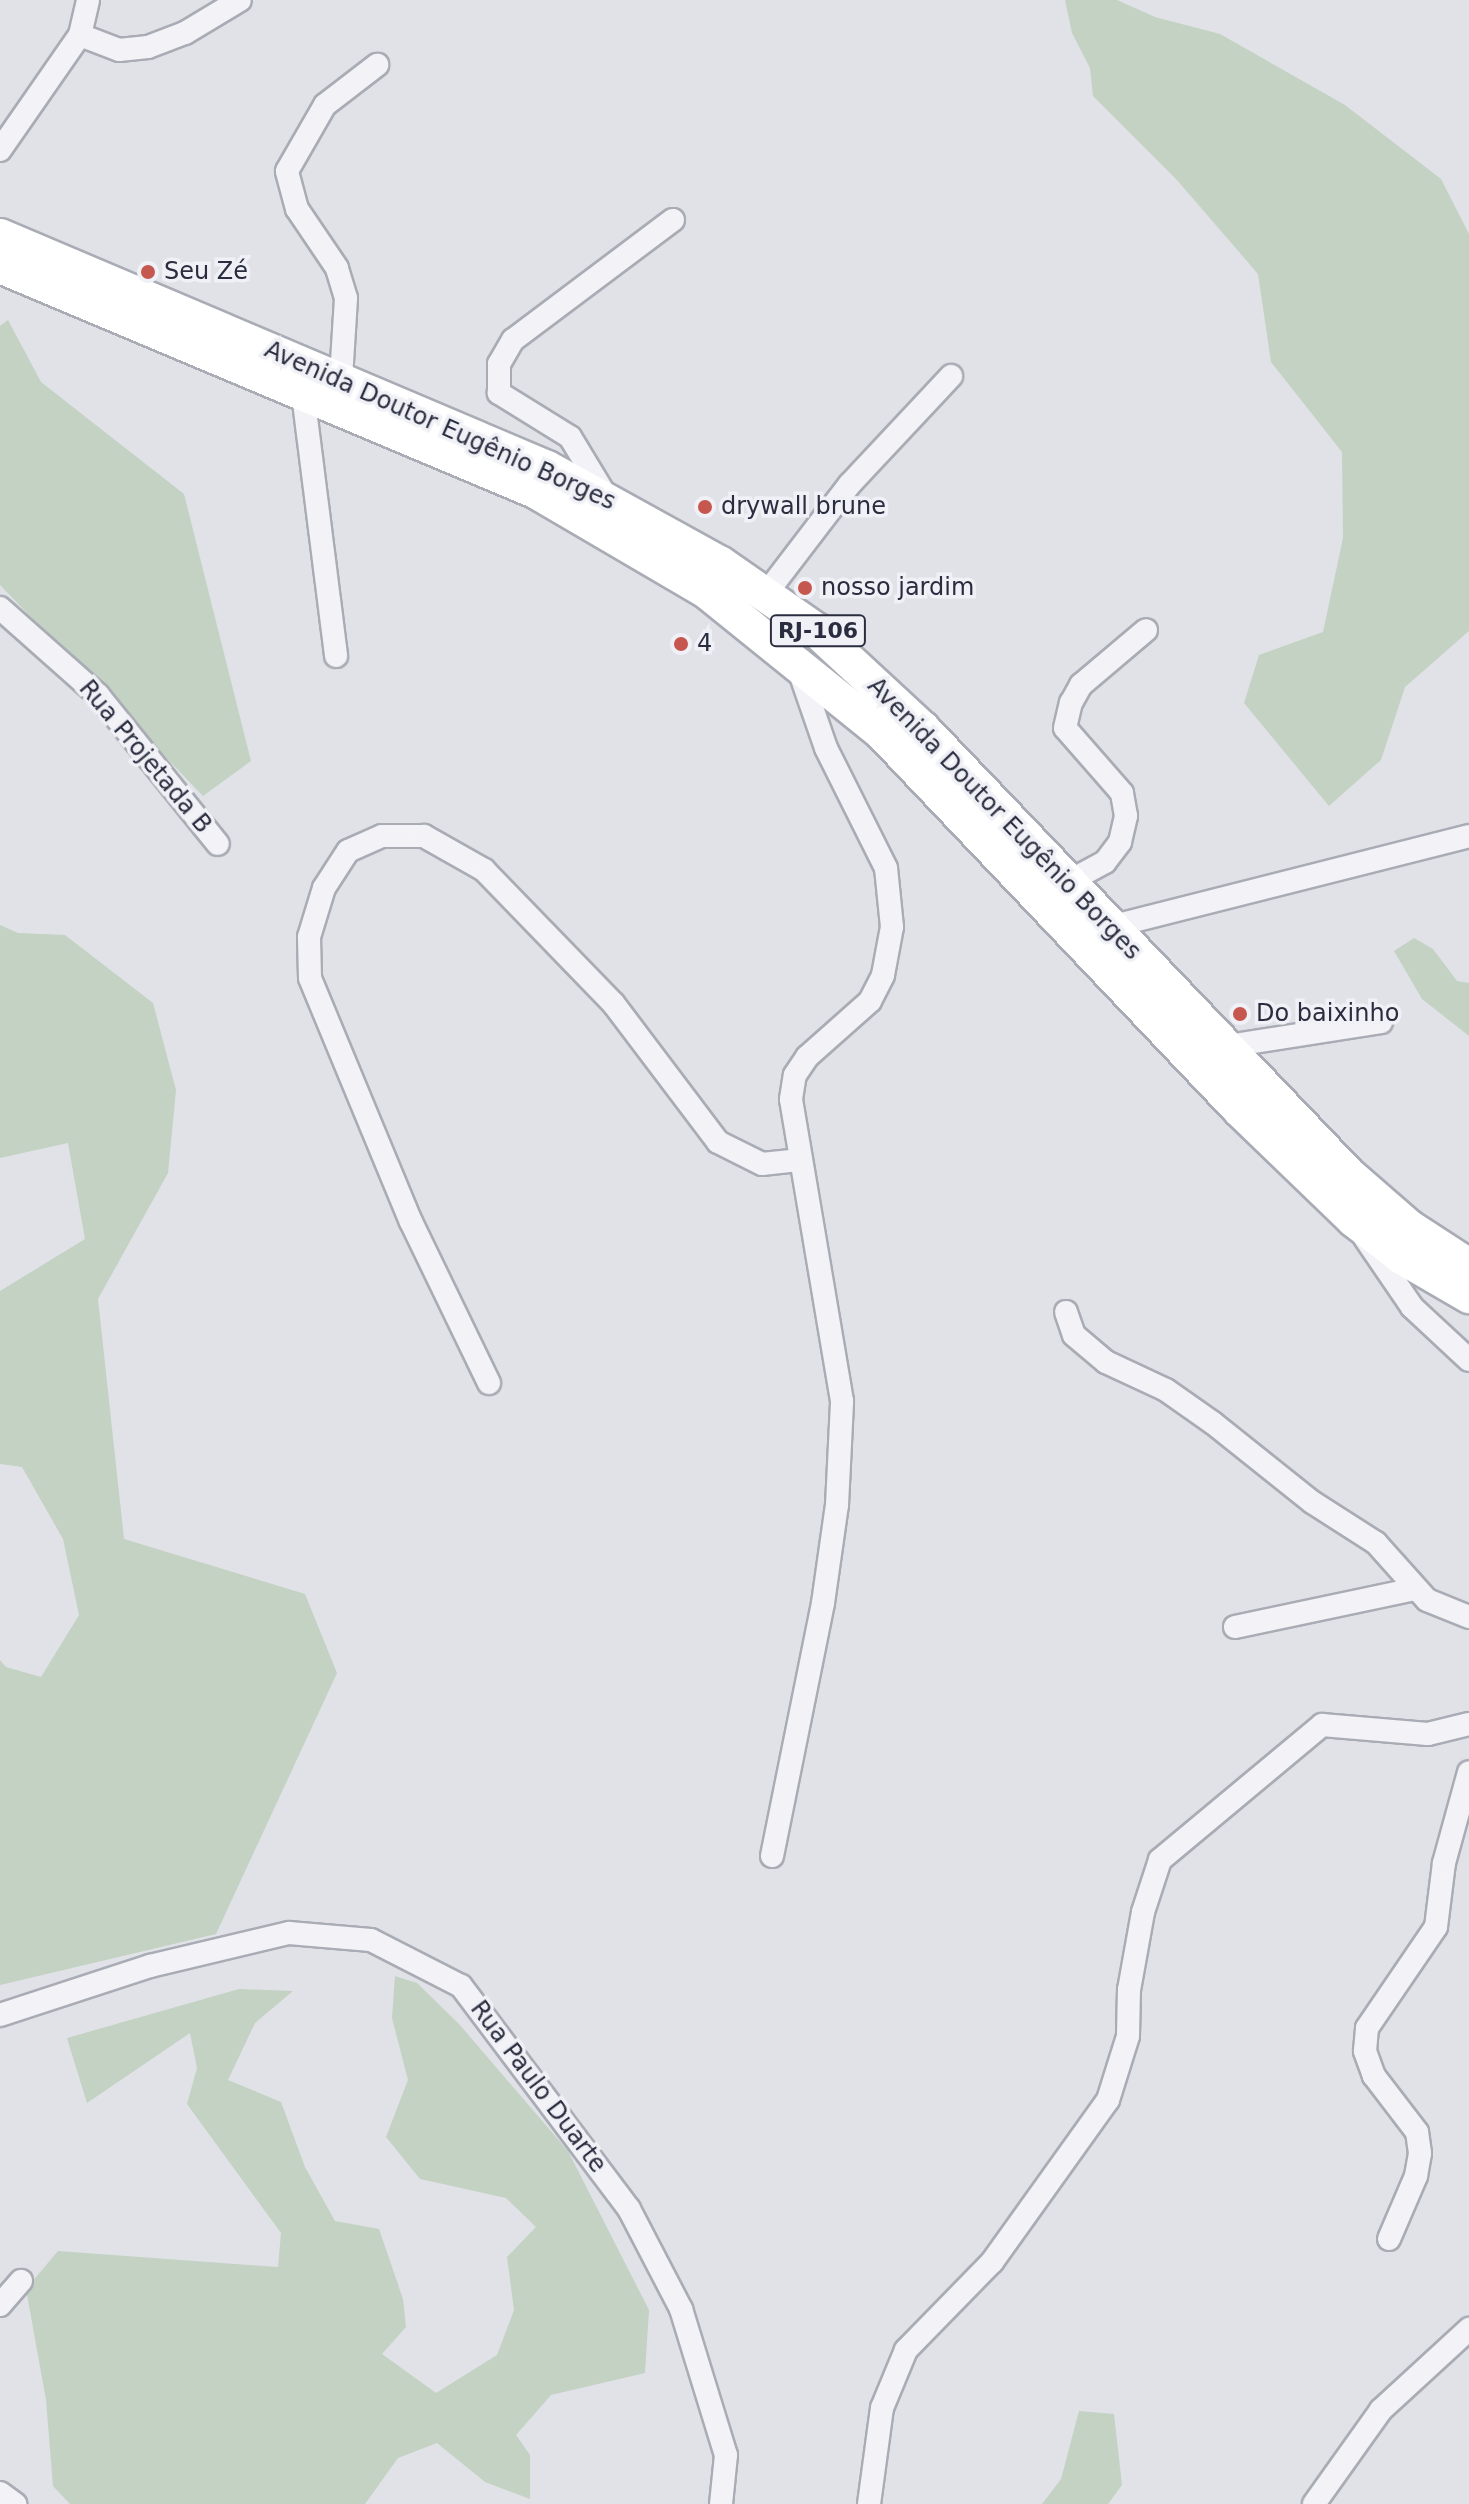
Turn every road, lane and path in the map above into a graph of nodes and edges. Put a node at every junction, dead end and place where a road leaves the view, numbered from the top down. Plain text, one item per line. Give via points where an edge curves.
1 (88, 0) edge
2 (240, 0) edge
3 (80, 35) junction
4 (377, 65) dead end
5 (0, 150) edge
6 (673, 220) dead end
7 (0, 236) edge
8 (0, 266) edge
9 (951, 376) dead end
10 (341, 378) junction
11 (303, 394) junction
12 (607, 498) junction
13 (765, 595) junction
14 (0, 608) edge
15 (1146, 630) dead end
16 (336, 656) dead end
17 (795, 658) junction
18 (1469, 836) edge
19 (218, 844) dead end
20 (1068, 882) junction
21 (1110, 927) junction
22 (1381, 1022) dead end
23 (1222, 1047) junction
24 (801, 1160) junction
25 (1354, 1220) junction
26 (1469, 1266) edge
27 (1469, 1296) edge
28 (1066, 1312) dead end
29 (1469, 1360) edge
30 (489, 1383) dead end
31 (1416, 1589) junction
32 (1469, 1617) edge
33 (1235, 1627) dead end
34 (1469, 1727) edge
35 (1469, 1772) edge
36 (772, 1856) dead end
37 (0, 2015) edge
38 (1389, 2239) dead end
39 (21, 2281) dead end
40 (0, 2305) edge
41 (1469, 2329) edge
42 (0, 2493) edge
43 (15, 2504) edge
44 (721, 2504) edge
45 (869, 2504) edge
46 (1314, 2504) edge

1 - 3 street
2 - 3 street via 185,33 148,47 119,50
3 - 5 street
4 - 10 street via 325,105 287,171 297,209 337,268 346,298
6 - 12 street via 513,340 499,364 499,393 570,437
7 - 10 highway, Avenida Doutor Eugênio Borges / RJ-106
8 - 11 highway, Avenida Doutor Eugênio Borges / RJ-106
9 - 13 street via 850,484
10 - 12 highway, Avenida Doutor Eugênio Borges / RJ-106
11 - 16 street
11 - 17 highway, Avenida Doutor Eugênio Borges / RJ-106 via 535,491 706,591
12 - 13 highway, Avenida Doutor Eugênio Borges / RJ-106
13 - 20 highway, Avenida Doutor Eugênio Borges / RJ-106 via 816,630 923,729
14 - 19 street, Rua Projetada B via 98,695
15 - 20 street via 1081,685 1071,703 1065,728 1122,793 1126,816 1120,842 1105,862
17 - 24 street via 826,748 886,868 892,927 883,975 870,1001 834,1030 795,1075 791,1099
17 - 25 highway, Avenida Doutor Eugênio Borges / RJ-106 via 938,789 1239,1109
18 - 21 street
20 - 21 highway, Avenida Doutor Eugênio Borges / RJ-106
21 - 23 highway, Avenida Doutor Eugênio Borges / RJ-106
22 - 23 street
23 - 26 highway, Avenida Doutor Eugênio Borges / RJ-106 via 1347,1173 1409,1227
24 - 30 street via 762,1164 718,1142 613,1003 484,870 424,836 382,836 348,851 324,888 309,937 310,978 411,1222
24 - 36 street via 815,1220 841,1416 837,1505 823,1603
25 - 27 highway, Avenida Doutor Eugênio Borges / RJ-106 via 1402,1257
25 - 29 street via 1412,1307
28 - 31 street via 1074,1335 1106,1362 1166,1390 1213,1423 1312,1502 1376,1543
31 - 32 street via 1427,1600
31 - 33 street
34 - 45 street via 1428,1734 1322,1725 1169,1850 1156,1869 1143,1912 1129,1990 1128,2036 1108,2100 992,2262 915,2340 882,2408
35 - 38 street via 1444,1863 1436,1927 1367,2028 1365,2051 1374,2076 1417,2132 1420,2153 1416,2176
37 - 44 street, Rua Paulo Duarte via 150,1966 289,1933 371,1940 461,1986 629,2209 681,2309 726,2455
39 - 40 street
41 - 46 street via 1381,2410
42 - 43 street

